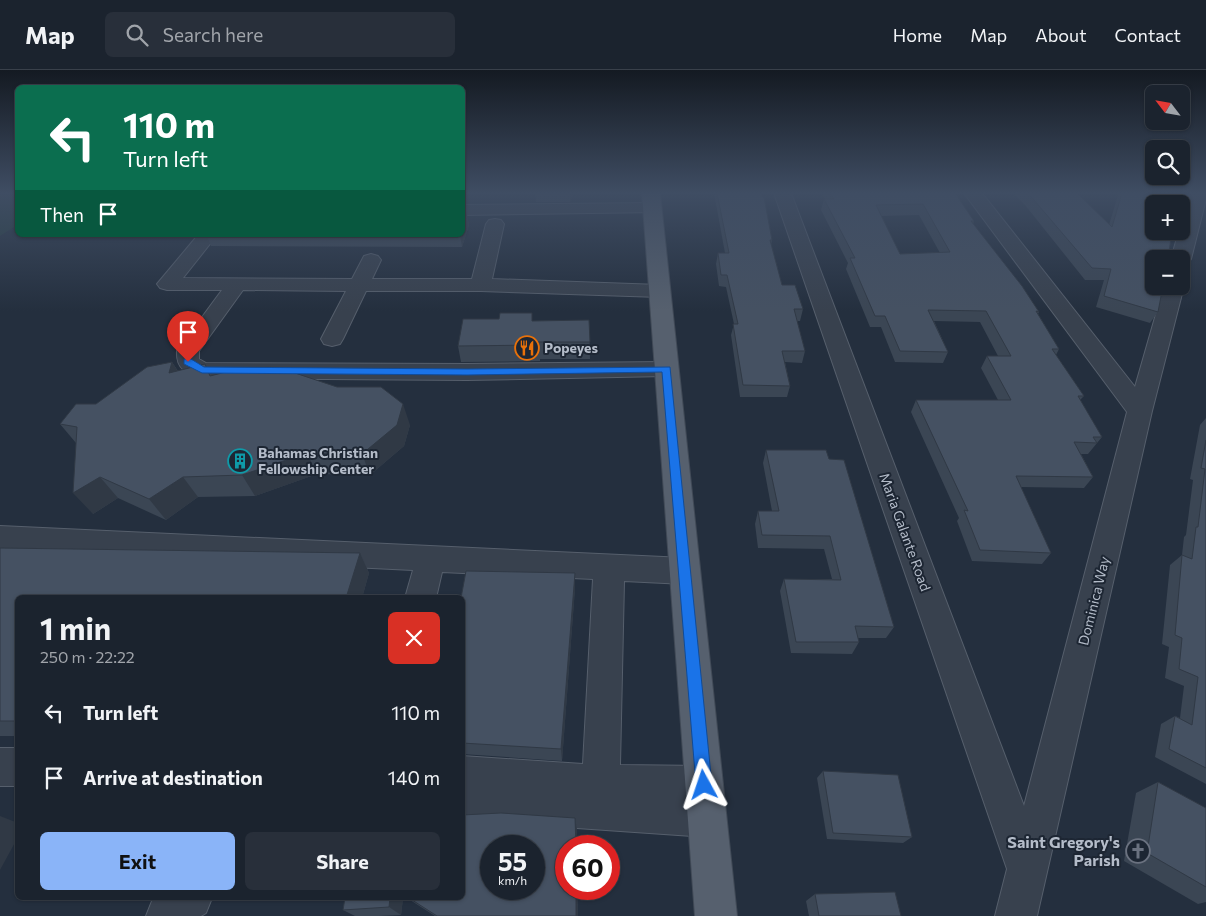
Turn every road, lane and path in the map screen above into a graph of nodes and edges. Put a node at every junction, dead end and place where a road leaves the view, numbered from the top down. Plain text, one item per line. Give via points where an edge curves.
1 (493, 232) edge
2 (654, 232) edge
3 (796, 232) edge
4 (1003, 232) edge
5 (1188, 232) edge
6 (206, 237) edge
7 (1183, 250) edge
8 (371, 260) dead end
9 (360, 284) junction
10 (481, 285) junction
11 (236, 286) junction
12 (660, 291) junction
13 (1172, 295) edge
14 (332, 339) dead end
15 (666, 369) junction
16 (1140, 412) junction
17 (0, 538) edge
18 (431, 558) junction
19 (609, 567) junction
20 (685, 571) junction
21 (421, 595) edge
22 (0, 767) edge
23 (15, 767) edge
24 (465, 775) edge
25 (601, 784) junction
26 (465, 801) edge
27 (706, 802) junction
28 (1028, 871) junction
29 (188, 900) edge
30 (166, 916) edge
31 (716, 916) edge
32 (1016, 916) edge

1 - 10 street
2 - 12 main road
3 - 28 street, Maria Galante Road
4 - 16 street
5 - 7 street
6 - 11 street via 167,284
8 - 9 street
9 - 10 street
9 - 11 street
9 - 14 street
10 - 12 street
11 - 15 street via 188,351 188,362 202,370 467,372
12 - 15 main road
13 - 16 street, Dominica Way
15 - 20 main road
16 - 28 street, Dominica Way
17 - 18 street
18 - 19 street
18 - 21 street
19 - 20 street
19 - 25 street
20 - 27 main road
22 - 23 street
24 - 25 street
25 - 27 street
26 - 27 street
27 - 31 main road
28 - 32 street, Dominica Way
29 - 30 street

